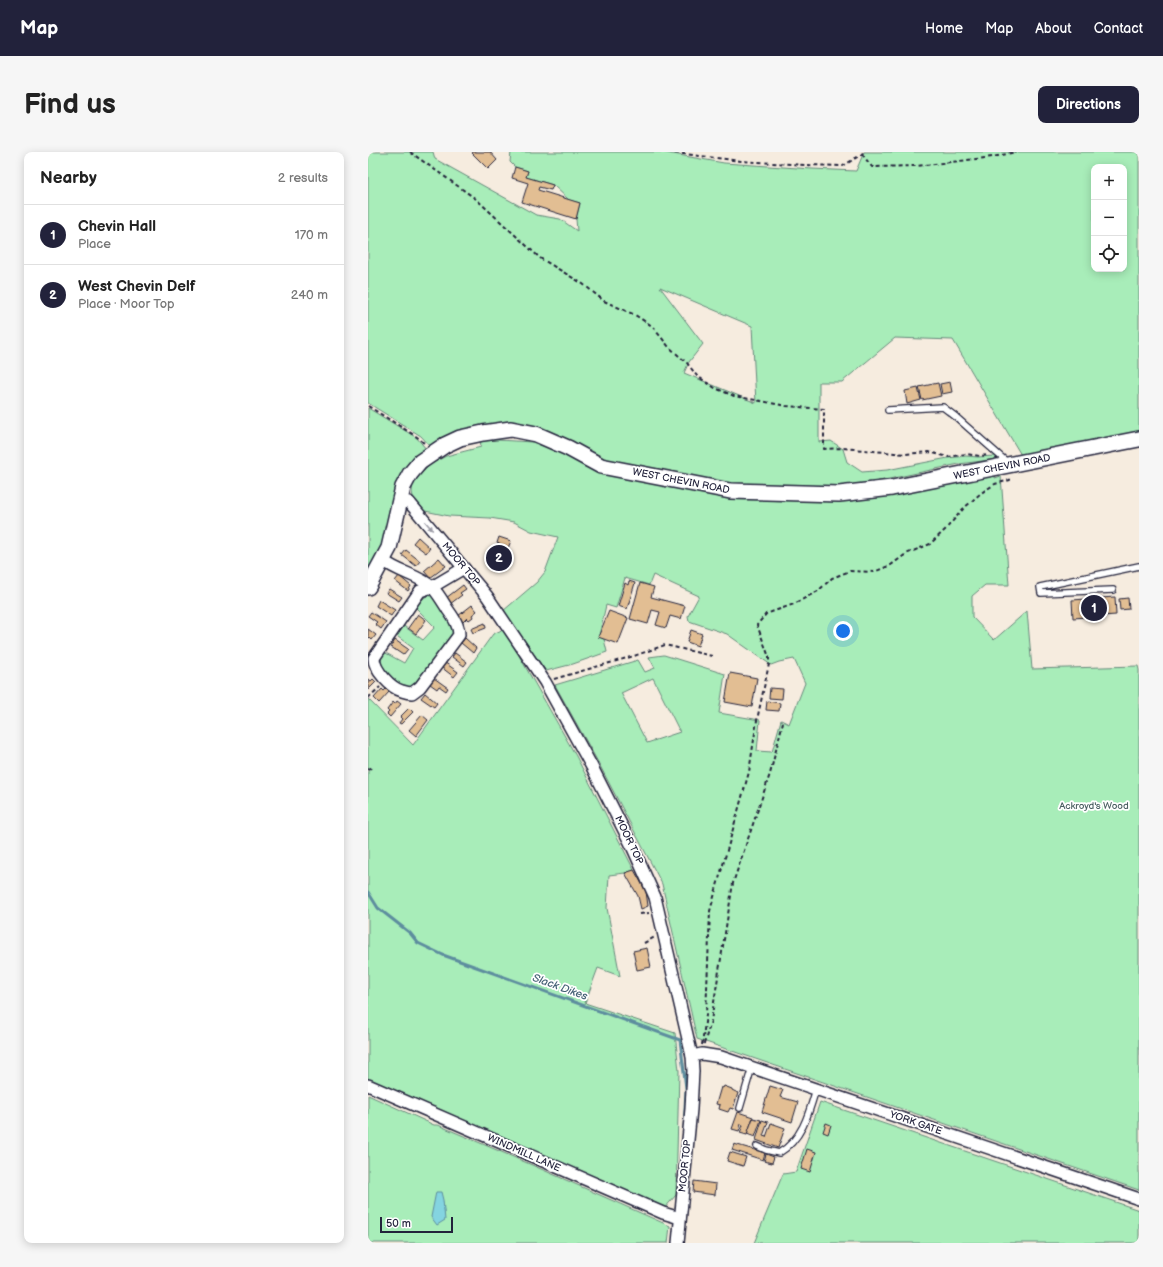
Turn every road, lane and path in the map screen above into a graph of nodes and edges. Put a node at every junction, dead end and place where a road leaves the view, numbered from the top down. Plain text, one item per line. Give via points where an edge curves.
1 (410, 152) edge
2 (668, 152) edge
3 (1016, 152) edge
4 (863, 153) edge
5 (368, 406) edge
6 (888, 410) dead end
7 (1139, 439) edge
8 (431, 454) junction
9 (1004, 459) junction
10 (401, 500) junction
11 (384, 561) junction
12 (1139, 566) edge
13 (464, 568) junction
14 (368, 587) edge
15 (432, 587) junction
16 (1112, 590) dead end
17 (712, 656) dead end
18 (387, 681) junction
19 (545, 682) junction
20 (368, 698) edge
21 (783, 722) dead end
22 (373, 766) dead end
23 (368, 770) edge
24 (698, 1055) junction
25 (752, 1067) junction
26 (368, 1085) edge
27 (816, 1089) junction
28 (740, 1108) dead end
29 (757, 1146) dead end
30 (1139, 1199) edge
31 (680, 1218) junction
32 (678, 1243) edge

1 - 9 path via 476,199 540,258 604,301 652,326 697,376 715,388 734,396 763,402 824,409 824,449 843,448 905,454 929,452 948,457 966,454
2 - 4 path via 741,161 842,166
3 - 4 path via 917,166 872,167
5 - 8 path via 417,436
6 - 9 lane via 943,407
7 - 9 street, WEST CHEVIN ROAD via 1075,453
8 - 9 street, WEST CHEVIN ROAD via 460,438 511,429 536,434 601,466 730,491 839,494 892,488
8 - 10 street, WEST CHEVIN ROAD via 410,474
9 - 24 path via 1010,480 995,484 981,493 963,508 930,544 874,572 850,571 832,578 818,591 794,604 766,614 757,625 769,657 769,664 748,772 710,911 706,1015
10 - 11 street, WEST CHEVIN ROAD
10 -> 13 street, MOOR TOP via 408,502
11 - 14 street, WEST CHEVIN ROAD
11 - 15 street
12 - 16 lane via 1040,587 1041,593
13 - 15 street
13 - 19 street, MOOR TOP via 487,596
15 - 18 street via 420,591 374,658 376,666
15 - 18 street via 456,620 459,635 420,687 412,693 400,691
17 - 19 path via 665,645
18 - 20 path
19 - 24 street, MOOR TOP via 595,773 655,897
21 - 24 path via 770,774 733,883 710,1021
22 - 23 path
24 - 25 street, YORK GATE via 722,1056
24 - 31 street, MOOR TOP via 693,1071
25 - 27 street, YORK GATE
25 - 28 lane
26 - 31 street, WINDMILL LANE via 663,1213
27 - 29 lane via 807,1119 789,1147 779,1153
27 - 30 street, YORK GATE
31 - 32 street, MOOR TOP

